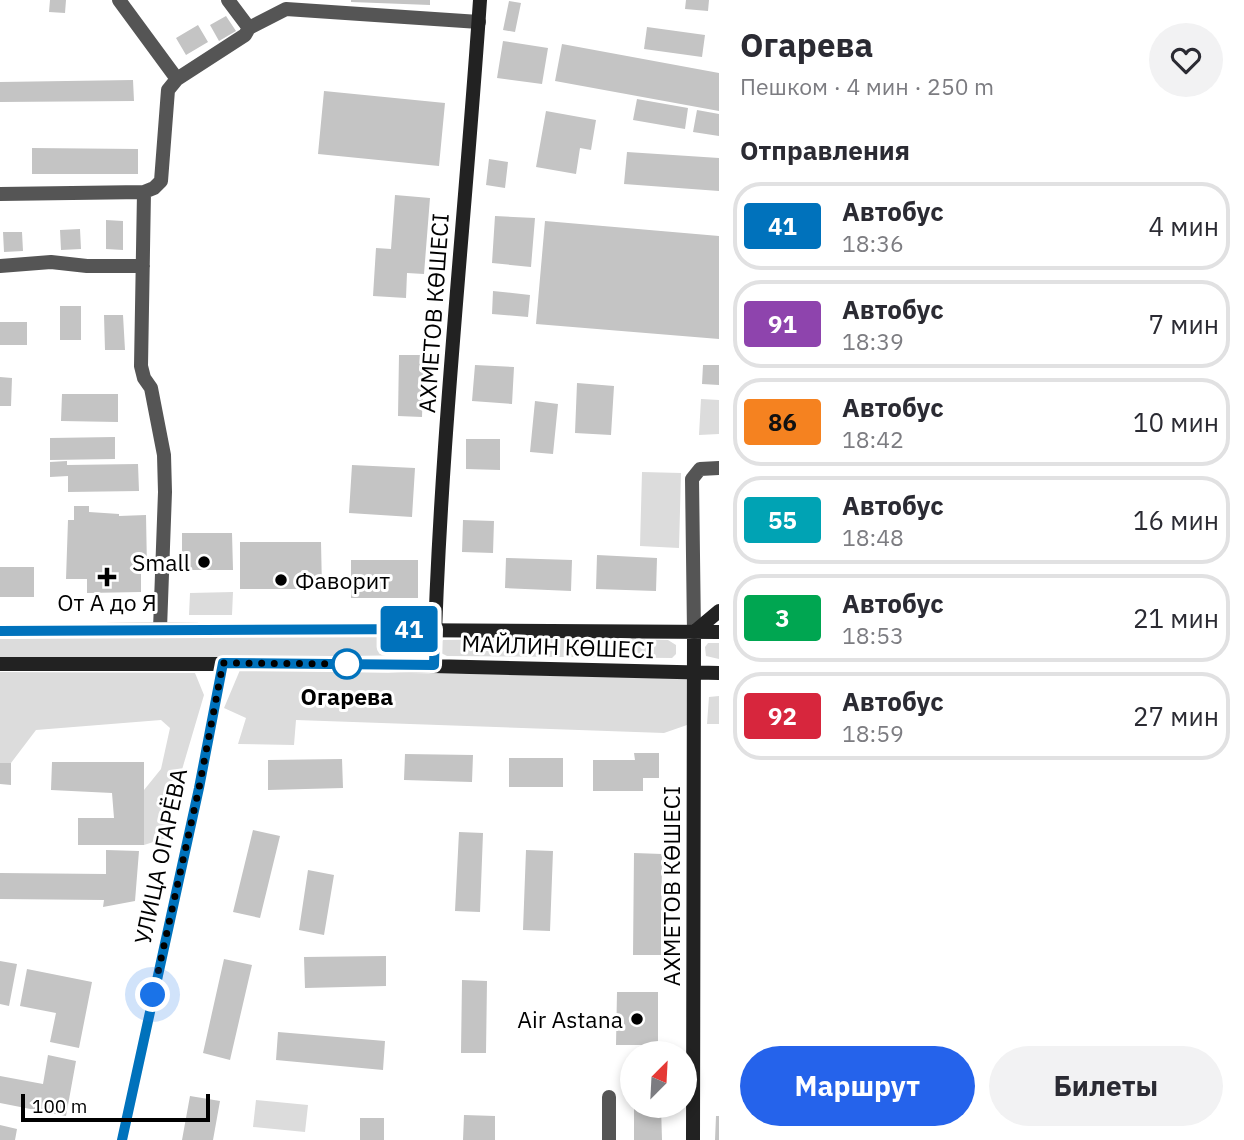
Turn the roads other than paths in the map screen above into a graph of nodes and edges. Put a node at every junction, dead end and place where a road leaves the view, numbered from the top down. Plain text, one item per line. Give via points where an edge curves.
1 (119, 0) edge
2 (228, 0) edge
3 (480, 0) edge
4 (479, 22) junction
5 (249, 28) junction
6 (177, 79) junction
7 (144, 192) junction
8 (0, 194) edge
9 (0, 266) edge
10 (143, 266) junction
11 (719, 468) edge
12 (719, 611) edge
13 (160, 629) junction
14 (435, 629) junction
15 (0, 631) edge
16 (694, 632) junction
17 (719, 632) edge
18 (223, 663) junction
19 (0, 664) edge
20 (434, 665) junction
21 (694, 673) junction
22 (719, 673) edge
23 (609, 1097) dead end
24 (122, 1140) edge
25 (609, 1140) edge
26 (693, 1140) edge

1 - 6 street
2 - 5 street
3 - 4 main road, АХМЕТОВ КӨШЕСІ
4 - 5 street via 286,9
4 - 14 main road, АХМЕТОВ КӨШЕСІ
5 - 6 street
6 - 7 street via 168,90 161,181
7 - 8 street
7 - 10 street
9 - 10 street via 51,262
10 - 13 street via 141,366 151,388 164,455
11 - 16 street via 700,469 692,479
12 - 16 main road
13 - 14 main road, МАЙЛИН КӨШЕСІ
13 - 15 main road, МАЙЛИН КӨШЕСІ
14 - 16 main road, МАЙЛИН КӨШЕСІ
14 - 20 main road, АХМЕТОВ КӨШЕСІ
16 - 17 main road, МАЙЛИН КӨШЕСІ
16 - 21 main road, АХМЕТОВ КӨШЕСІ
18 - 19 main road, МАЙЛИН КӨШЕСІ
18 - 20 main road, МАЙЛИН КӨШЕСІ
18 - 24 street, УЛИЦА ОГАРЁВА
20 - 21 main road, МАЙЛИН КӨШЕСІ
21 - 22 main road, МАЙЛИН КӨШЕСІ
21 - 26 main road, АХМЕТОВ КӨШЕСІ
23 - 25 street

